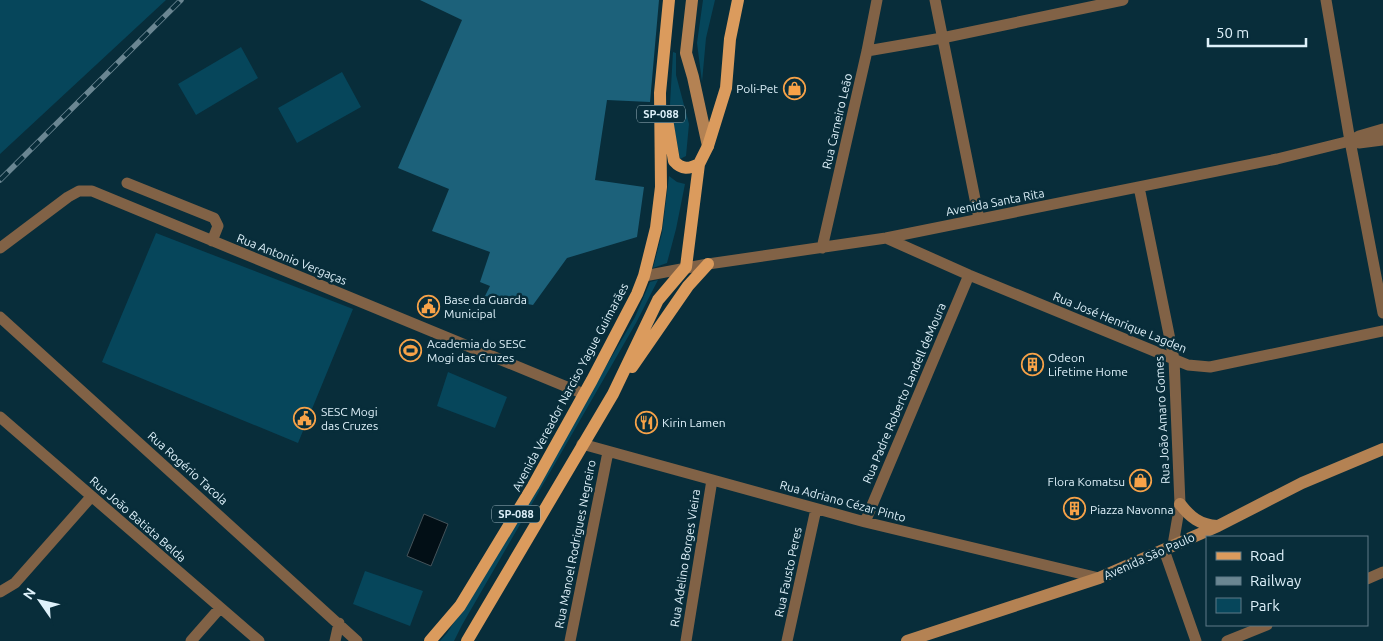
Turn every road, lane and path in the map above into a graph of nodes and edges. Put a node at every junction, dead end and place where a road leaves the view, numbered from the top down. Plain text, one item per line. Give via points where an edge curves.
1 (669, 0) edge
2 (692, 0) edge
3 (738, 0) edge
4 (877, 0) edge
5 (936, 0) edge
6 (1124, 0) edge
7 (1326, 0) edge
8 (942, 38) junction
9 (867, 51) junction
10 (660, 93) junction
11 (1383, 129) edge
12 (1383, 140) edge
13 (1350, 141) junction
14 (708, 146) junction
15 (699, 164) junction
16 (127, 183) dead end
17 (1139, 187) junction
18 (979, 219) junction
19 (886, 238) junction
20 (212, 241) junction
21 (0, 248) edge
22 (822, 248) junction
23 (708, 264) junction
24 (686, 267) junction
25 (644, 276) junction
26 (969, 276) junction
27 (1383, 313) edge
28 (0, 317) edge
29 (1383, 331) edge
30 (1174, 359) junction
31 (614, 391) junction
32 (584, 394) junction
33 (0, 417) edge
34 (582, 444) junction
35 (1382, 451) edge
36 (608, 452) junction
37 (712, 480) junction
38 (91, 497) junction
39 (1180, 504) junction
40 (816, 509) junction
41 (865, 522) junction
42 (1218, 526) junction
43 (1169, 548) junction
44 (1383, 572) edge
45 (1099, 578) junction
46 (1368, 579) edge
47 (1, 592) edge
48 (220, 608) junction
49 (339, 624) junction
50 (1264, 626) edge
51 (192, 641) edge
52 (259, 641) edge
53 (335, 641) edge
54 (357, 641) edge
55 (430, 641) edge
56 (467, 641) edge
57 (570, 641) edge
58 (686, 641) edge
59 (787, 641) edge
60 (907, 641) edge
61 (1196, 641) edge
62 (1227, 641) edge

1 - 10 main road, Avenida Vereador Narciso Yague Guimarães / SP-088
2 - 14 main road via 686,53
3 - 14 main road via 730,39 726,88
4 - 9 street, Rua Carneiro Leão
5 - 8 street
6 - 8 street
7 - 13 street
8 - 9 street
8 - 18 street
9 - 22 street, Rua Carneiro Leão
10 - 15 main road via 674,161 685,169
10 - 25 main road, Avenida Vereador Narciso Yague Guimarães / SP-088 via 661,187 656,228
11 - 13 street, Avenida Santa Rita
12 - 13 street, Avenida Santa Rita via 1359,144
13 - 17 street, Avenida Santa Rita
13 - 27 street
14 - 15 main road
15 - 24 main road
16 - 20 street via 214,218 218,226
17 - 18 street, Avenida Santa Rita
17 - 30 street, Rua João Amaro Gomes
18 - 19 street, Avenida Santa Rita
19 - 22 street, Avenida Santa Rita
19 - 26 street, Rua José Henrique Lagden
20 - 21 street, Rua Antonio Vergaças via 92,191 79,191
20 - 32 street, Rua Antonio Vergaças
22 - 23 street, Avenida Santa Rita
23 - 24 street, Avenida Santa Rita
23 - 31 main road via 688,286
24 - 25 street, Avenida Santa Rita
24 - 31 main road, SP-088 via 658,300
25 - 32 main road, Avenida Vereador Narciso Yague Guimarães / SP-088
26 - 30 street, Rua José Henrique Lagden
26 - 41 street, Rua Padre Roberto Landell deMoura
28 - 49 street, Rua Rogério Tacola
29 - 30 street, Rua José Henrique Lagden via 1210,367 1188,365
30 - 39 street, Rua João Amaro Gomes
31 - 34 main road, SP-088
32 - 55 main road, Avenida Vereador Narciso Yague Guimarães / SP-088 via 470,590
33 - 38 street, Rua João Batista Belda
34 - 36 street, Rua Adriano Cézar Pinto
34 - 56 main road, SP-088
35 - 42 main road, Avenida São Paulo via 1302,483
36 - 37 street, Rua Adriano Cézar Pinto
36 - 57 street, Rua Manoel Rodrigues Negreiro
37 - 40 street, Rua Adriano Cézar Pinto
37 - 58 street, Rua Adelino Borges Vieira
38 - 47 street via 15,583
38 - 48 street, Rua João Batista Belda
39 - 42 main road via 1200,523
39 - 43 street, Rua João Amaro Gomes
40 - 41 street, Rua Adriano Cézar Pinto
40 - 59 street, Rua Fausto Peres
41 - 45 street, Rua Adriano Cézar Pinto
42 - 43 main road, Avenida São Paulo
43 - 45 main road, Avenida São Paulo
43 - 61 street
44 - 46 street
45 - 60 main road, Avenida São Paulo
48 - 51 street
48 - 52 street, Rua João Batista Belda
49 - 53 street
49 - 54 street, Rua Rogério Tacola
50 - 62 street

